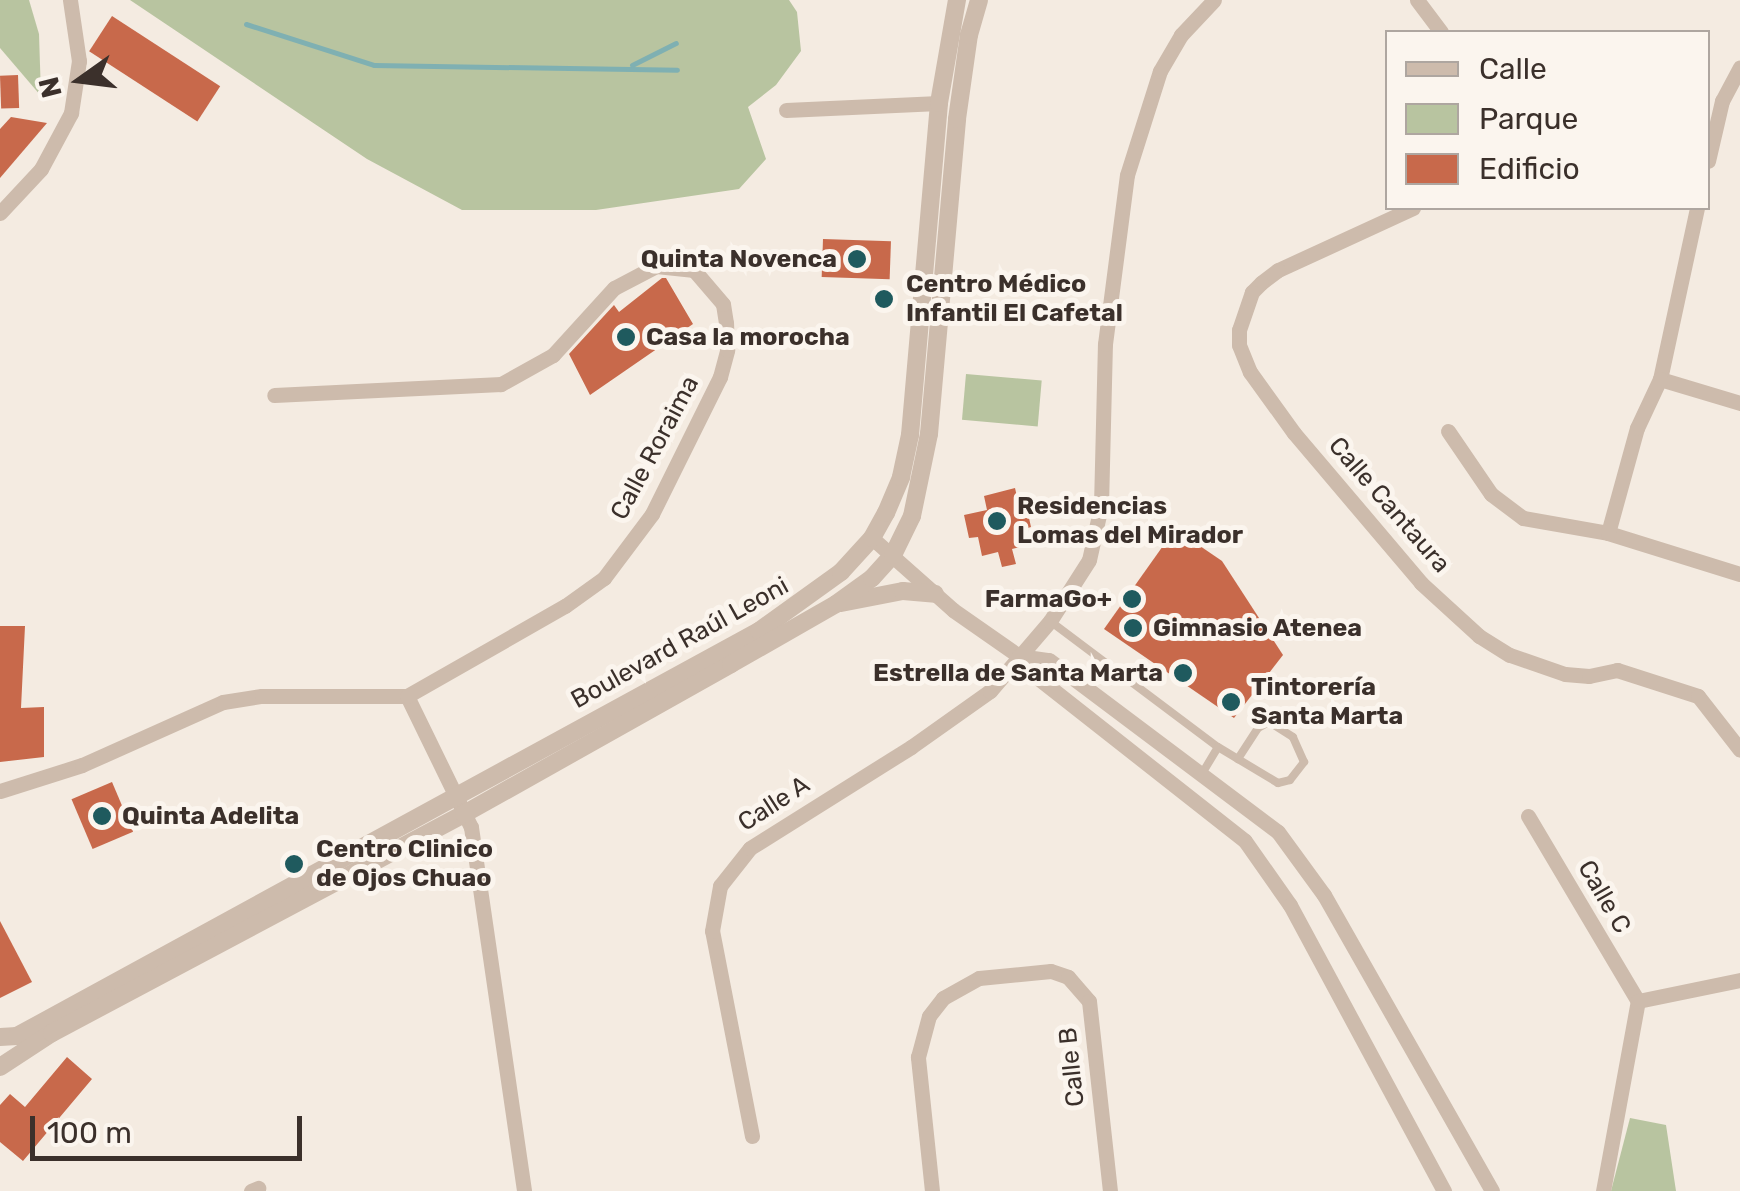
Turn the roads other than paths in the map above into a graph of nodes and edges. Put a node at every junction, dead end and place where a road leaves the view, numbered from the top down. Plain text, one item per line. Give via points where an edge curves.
1 (70, 0) edge
2 (957, 0) edge
3 (979, 0) edge
4 (1214, 0) edge
5 (1417, 0) edge
6 (1440, 30) edge
7 (1740, 67) edge
8 (939, 103) junction
9 (786, 110) dead end
10 (1710, 152) edge
11 (1409, 210) edge
12 (1696, 210) edge
13 (0, 214) edge
14 (1660, 379) junction
15 (274, 396) dead end
16 (1740, 403) edge
17 (1448, 430) dead end
18 (1608, 532) junction
19 (872, 538) junction
20 (893, 555) junction
21 (1740, 574) edge
22 (935, 594) junction
23 (836, 604) junction
24 (1050, 621) junction
25 (1019, 656) junction
26 (408, 696) junction
27 (1218, 747) junction
28 (1740, 750) edge
29 (1238, 758) junction
30 (1203, 772) junction
31 (0, 792) edge
32 (456, 796) junction
33 (464, 814) junction
34 (1528, 816) dead end
35 (1740, 980) edge
36 (1638, 1001) junction
37 (6, 1039) edge
38 (0, 1067) edge
39 (752, 1136) dead end
40 (524, 1191) edge
41 (932, 1191) edge
42 (1110, 1191) edge
43 (1444, 1191) edge
44 (1492, 1191) edge
45 (1603, 1191) edge

1 - 13 street via 79,61 71,113 41,169
2 - 8 street, Boulevard Raúl Leoni
3 - 20 street, Boulevard Raúl Leoni via 957,119 930,434 912,516
4 - 24 street, Calle A via 1160,70 1132,160 1105,344 1097,534 1089,560
5 - 6 street
7 - 10 street via 1722,101
8 - 9 street
8 - 19 street, Boulevard Raúl Leoni via 910,435 901,477
11 - 28 street, Calle Cantaura via 1261,282 1239,330 1250,372 1421,584 1479,636 1564,674 1617,670 1698,696
12 - 14 street
14 - 16 street
14 - 18 street via 1637,428
15 - 26 street, Calle Roraima via 500,384 552,356 614,288 656,266 694,270 723,304 727,350 720,377 685,455 630,548 604,578 565,606
17 - 18 street via 1505,509
18 - 21 street
19 - 20 street
19 - 32 street, Boulevard Raúl Leoni via 822,589 781,618
20 - 22 street
20 - 23 street, Boulevard Raúl Leoni
22 - 23 street via 904,590
22 - 25 street
23 - 33 street, Boulevard Raúl Leoni
24 - 25 street, Calle A
24 - 27 lane
25 - 30 street via 1049,660
25 - 39 street, Calle A via 975,702 750,848 720,886 712,931
25 - 43 street via 1038,678 1223,822 1267,868
26 - 31 street, Calle Roraima via 224,702 82,765
26 - 32 street
27 - 29 lane
27 - 30 lane
29 - 29 lane via 1278,783 1290,780 1304,762 1293,736 1269,722
30 - 44 street via 1278,832 1309,872
32 - 33 street
32 - 37 street, Boulevard Raúl Leoni
33 - 38 street, Boulevard Raúl Leoni
33 - 40 street
34 - 36 street, Calle C
35 - 36 street
36 - 45 street
41 - 42 street, Calle B via 918,1057 929,1016 943,998 980,978 1050,971 1068,977 1089,1000

